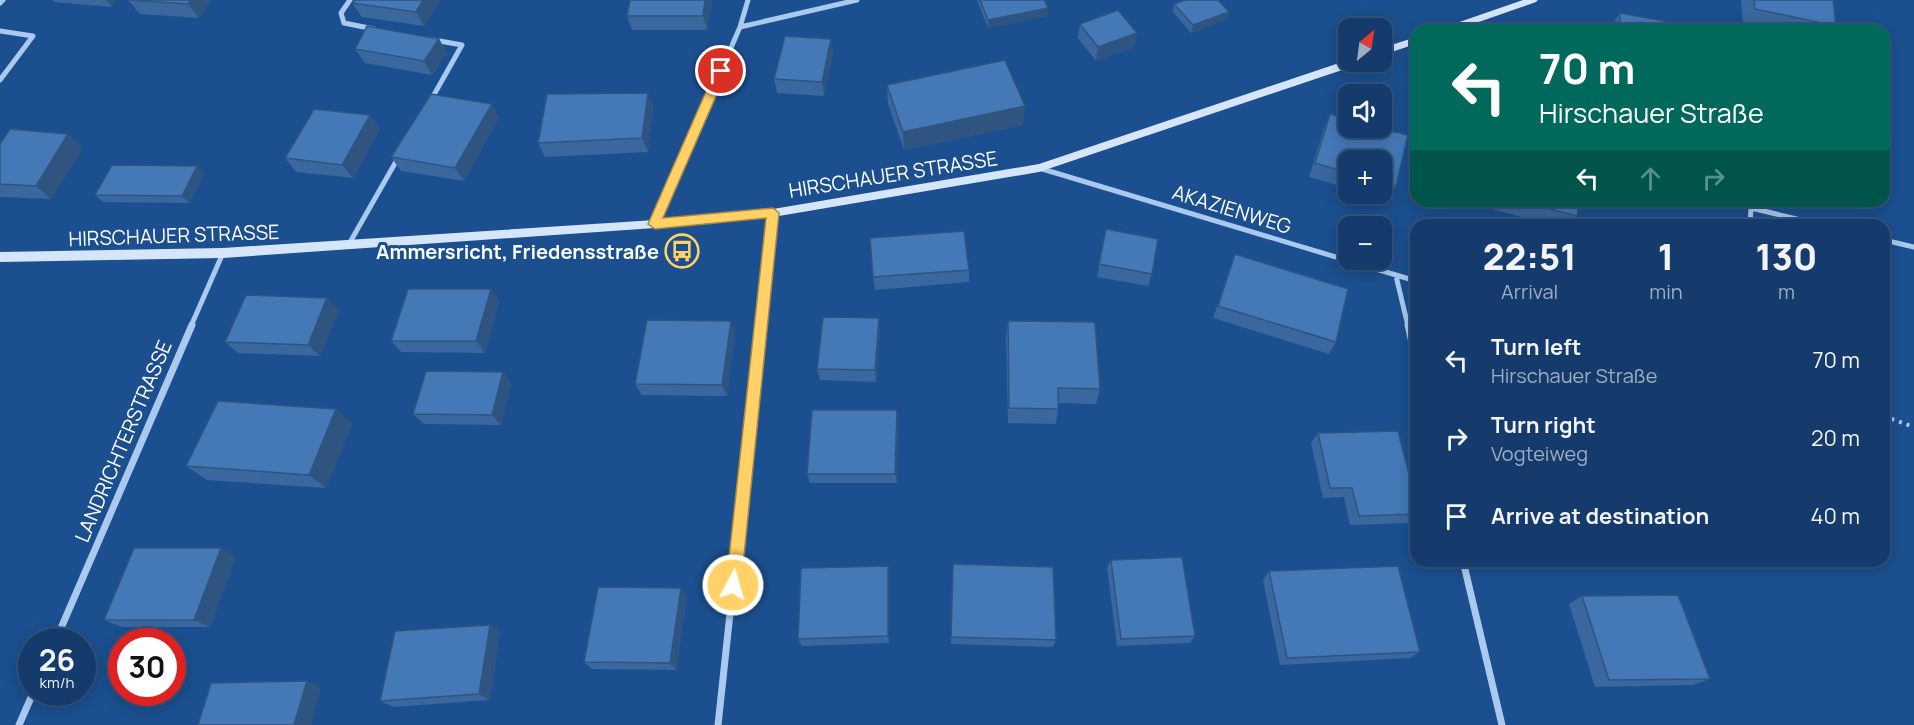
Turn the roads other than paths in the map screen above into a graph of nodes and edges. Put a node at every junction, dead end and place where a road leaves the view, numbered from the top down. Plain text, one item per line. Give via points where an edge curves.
1 (350, 0) edge
2 (748, 0) edge
3 (857, 0) edge
4 (1533, 0) edge
5 (1463, 24) edge
6 (740, 27) junction
7 (376, 29) edge
8 (0, 31) edge
9 (430, 39) edge
10 (1410, 42) edge
11 (1392, 48) edge
12 (1338, 67) edge
13 (0, 80) edge
14 (428, 105) edge
15 (400, 154) edge
16 (1040, 168) junction
17 (773, 213) junction
18 (1750, 219) edge
19 (1797, 219) edge
20 (655, 224) junction
21 (1890, 241) edge
22 (349, 244) junction
23 (1914, 247) edge
24 (223, 253) junction
25 (0, 257) edge
26 (1396, 276) junction
27 (1410, 280) edge
28 (1410, 335) edge
29 (1464, 567) edge
30 (61, 628) edge
31 (27, 706) edge
32 (19, 725) edge
33 (718, 725) edge
34 (1502, 725) edge

1 - 7 street via 341,13 344,23
2 - 6 street
3 - 6 street
4 - 5 street
6 - 20 street
8 - 13 street via 33,36
9 - 14 street via 462,45
10 - 11 street
12 - 16 street, HIRSCHAUER STRASSE
15 - 22 street
16 - 17 street, HIRSCHAUER STRASSE
16 - 26 street, AKAZIENWEG
17 - 20 street, HIRSCHAUER STRASSE
17 - 33 street
18 - 19 street via 1751,208
20 - 22 street, HIRSCHAUER STRASSE
21 - 23 street
22 - 24 street, HIRSCHAUER STRASSE
24 - 25 street, HIRSCHAUER STRASSE
24 - 30 street, LANDRICHTERSTRASSE
26 - 27 street, AKAZIENWEG
26 - 28 street
29 - 34 street
31 - 32 street

